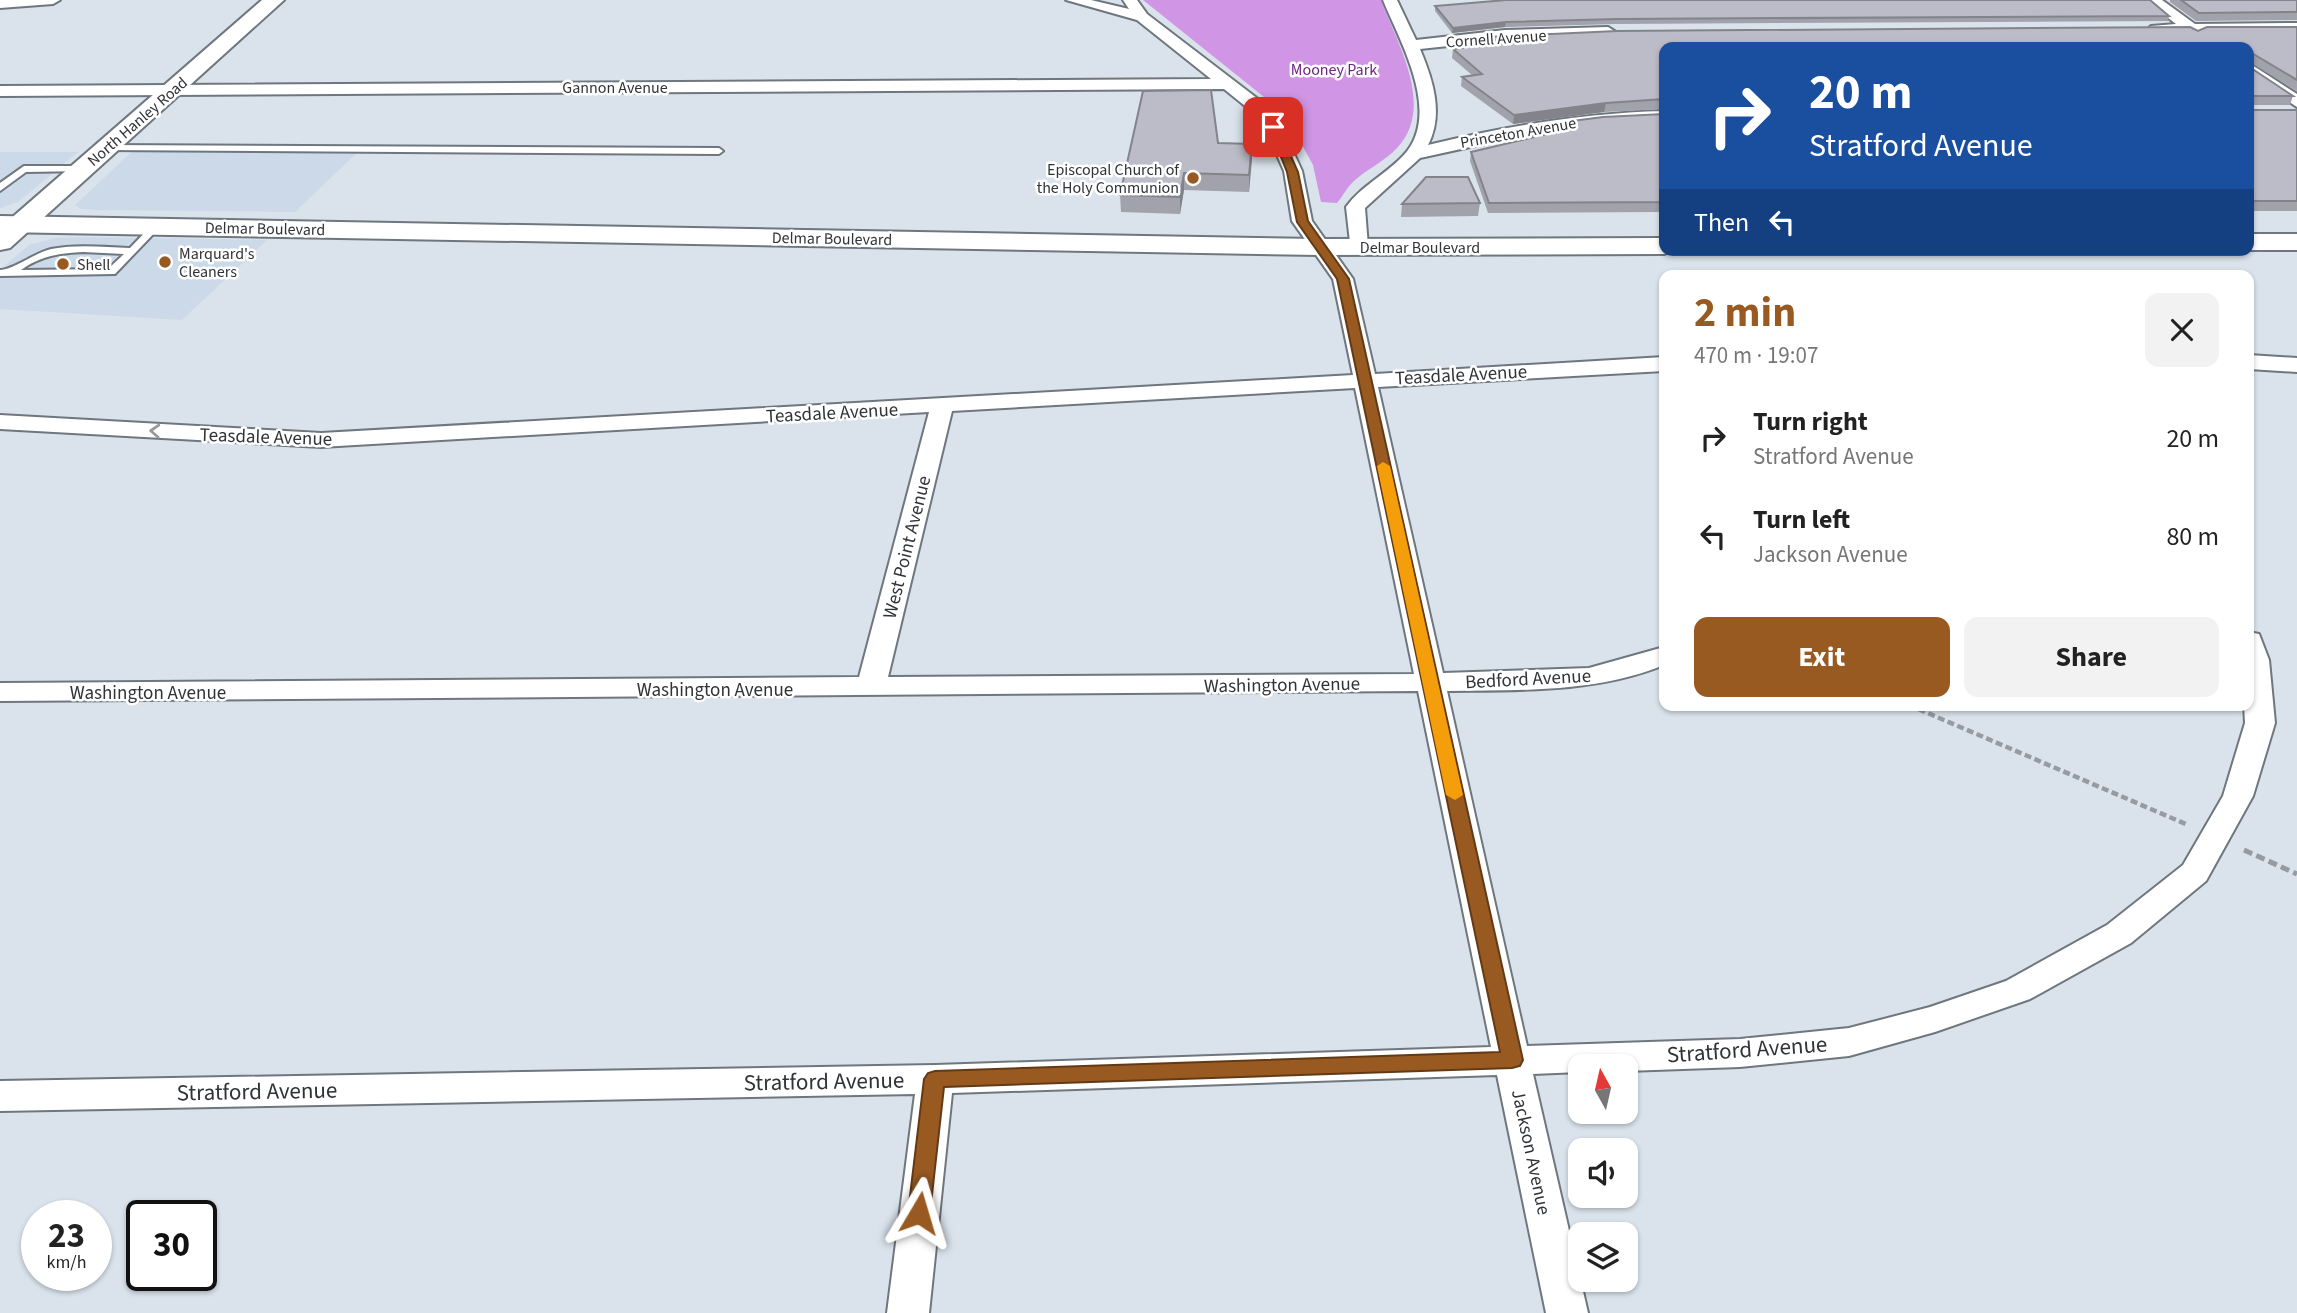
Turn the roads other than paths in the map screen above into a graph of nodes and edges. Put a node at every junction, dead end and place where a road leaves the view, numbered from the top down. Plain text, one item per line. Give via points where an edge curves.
1 (54, 0) edge
2 (274, 0) edge
3 (1073, 0) edge
4 (1130, 0) edge
5 (1390, 0) edge
6 (2152, 0) edge
7 (0, 4) edge
8 (1142, 17) junction
9 (2297, 28) edge
10 (2137, 29) edge
11 (2192, 29) junction
12 (1629, 32) edge
13 (2212, 42) edge
14 (1409, 46) junction
15 (2254, 73) edge
16 (1229, 84) junction
17 (172, 90) junction
18 (0, 91) edge
19 (2292, 109) edge
20 (1659, 116) edge
21 (106, 148) junction
22 (719, 151) dead end
23 (1415, 154) junction
24 (83, 169) junction
25 (0, 188) edge
26 (10, 224) edge
27 (156, 226) junction
28 (0, 242) edge
29 (2254, 242) edge
30 (2297, 242) edge
31 (1659, 246) edge
32 (1319, 247) junction
33 (1358, 247) junction
34 (133, 251) junction
35 (5, 273) edge
36 (2254, 362) edge
37 (2297, 365) edge
38 (1659, 368) edge
39 (1365, 379) junction
40 (942, 406) junction
41 (0, 422) edge
42 (1659, 657) edge
43 (2254, 657) edge
44 (1430, 682) junction
45 (871, 688) junction
46 (0, 692) edge
47 (1512, 1060) junction
48 (935, 1079) junction
49 (0, 1096) edge
50 (908, 1313) edge
51 (1567, 1313) edge

1 - 7 street
2 - 17 main road, North Hanley Road
3 - 8 street
4 - 8 street, Jackson Avenue
5 - 14 street
6 - 11 street
8 - 16 street, Jackson Avenue
9 - 11 street
10 - 11 street
11 - 13 street
12 - 14 street, Cornell Avenue via 1505,36
14 - 23 street via 1430,104 1428,127
15 - 19 street
16 - 17 street, Gannon Avenue
16 - 32 street, Jackson Avenue via 1273,127 1293,172 1302,222
17 - 18 street, Gannon Avenue
17 - 21 main road, North Hanley Road
20 - 23 street, Princeton Avenue via 1553,123
21 - 22 lane
21 - 24 main road, North Hanley Road
23 - 33 street via 1355,207
24 - 25 lane via 24,169
24 - 26 main road, North Hanley Road
26 - 27 main road, Delmar Boulevard
26 - 28 main road, North Hanley Road
27 - 32 main road, Delmar Boulevard
27 - 34 lane
29 - 30 main road
31 - 33 main road, Delmar Boulevard
32 - 33 main road, Delmar Boulevard
32 - 39 street, Jackson Avenue via 1343,279
34 - 35 lane via 47,251
34 - 35 lane via 111,272
36 - 37 street
38 - 39 street, Teasdale Avenue
39 - 40 street, Teasdale Avenue
39 - 44 street, Jackson Avenue
40 -> 41 street, Teasdale Avenue via 321,440
40 - 45 street, West Point Avenue
42 - 44 street, Bedford Avenue via 1605,673 1552,679
43 - 47 street, Stratford Avenue via 2260,723 2238,796 2195,873 2119,934 2018,990 1849,1042 1740,1053
44 - 45 street, Washington Avenue
44 - 47 street, Jackson Avenue
45 - 46 street, Washington Avenue
47 - 48 street, Stratford Avenue
47 - 51 street, Jackson Avenue
48 - 49 street, Stratford Avenue
48 - 50 street

